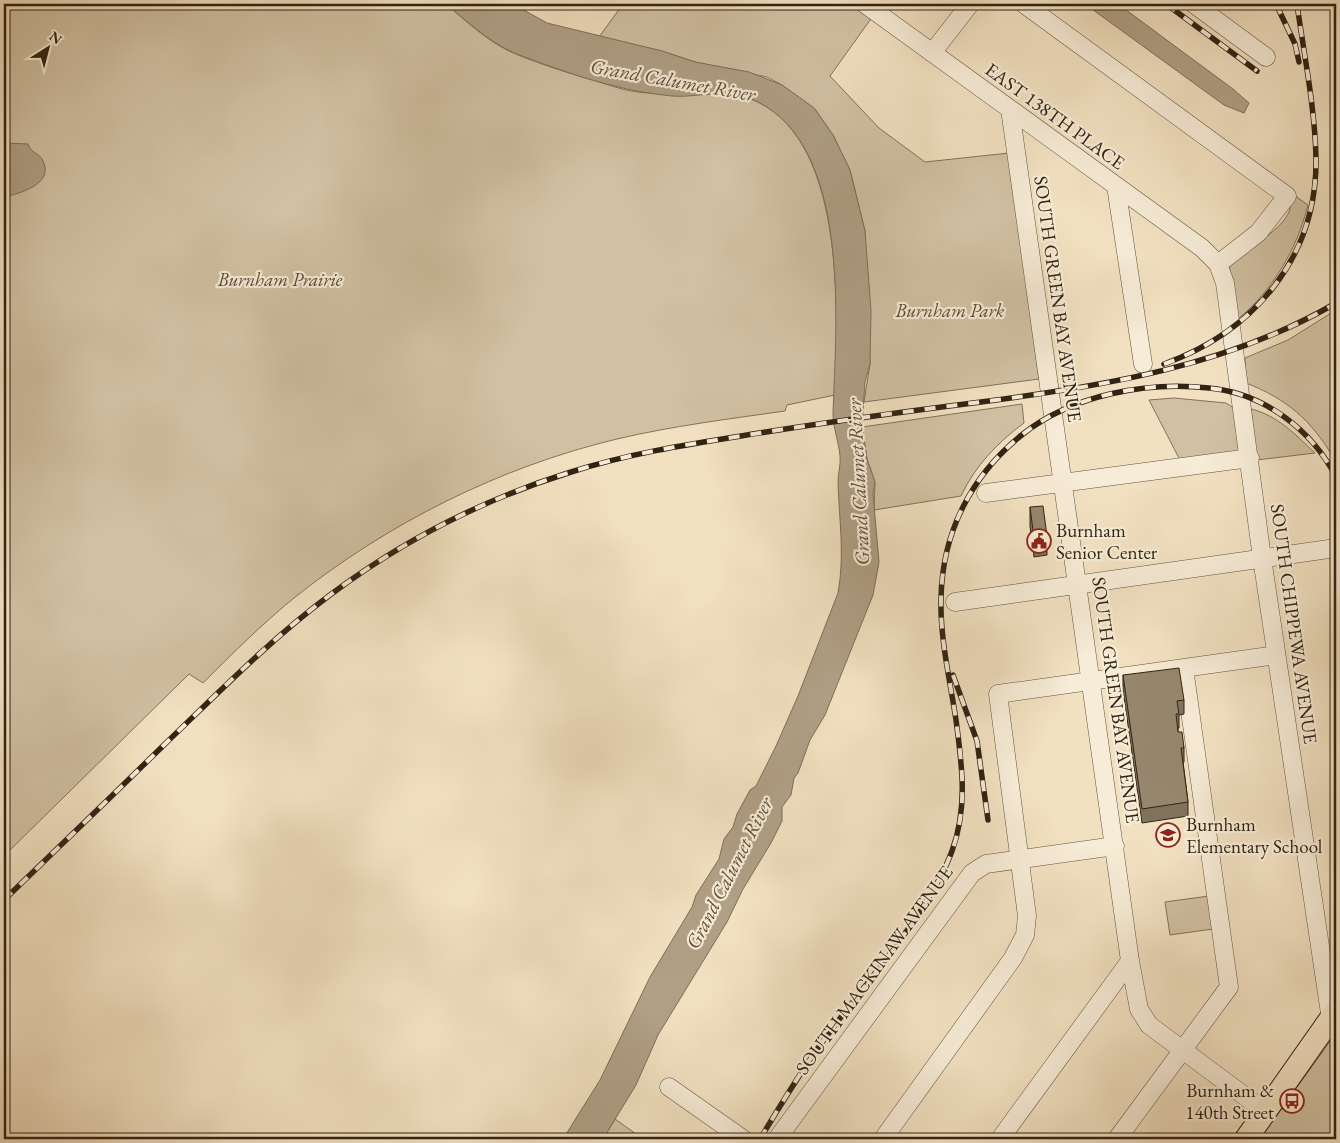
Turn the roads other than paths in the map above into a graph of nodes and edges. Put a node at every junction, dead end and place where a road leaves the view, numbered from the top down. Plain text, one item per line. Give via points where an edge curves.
1 (865, 4) edge
2 (970, 4) edge
3 (1024, 4) edge
4 (1194, 4) edge
5 (932, 54) junction
6 (1266, 57) dead end
7 (1010, 109) junction
8 (1116, 186) junction
9 (1218, 264) junction
10 (1143, 364) dead end
11 (1250, 458) junction
12 (1064, 483) junction
13 (986, 493) dead end
14 (1336, 548) edge
15 (1262, 558) junction
16 (1077, 584) junction
17 (955, 602) dead end
18 (1276, 655) junction
19 (1184, 668) junction
20 (1091, 681) junction
21 (1115, 846) junction
22 (1019, 860) junction
23 (1130, 961) junction
24 (1334, 1016) edge
25 (1183, 1050) junction
26 (669, 1087) dead end
27 (1266, 1112) junction
28 (743, 1139) edge
29 (777, 1139) edge
30 (883, 1139) edge
31 (1000, 1139) edge
32 (1117, 1139) edge
33 (1246, 1139) edge

1 - 5 street, EAST 138TH PLACE
2 - 5 street
3 - 9 street via 1288,196 1258,233
4 - 6 street
5 - 7 street, EAST 138TH PLACE
7 - 8 street, EAST 138TH PLACE
7 - 12 street, SOUTH GREEN BAY AVENUE
8 - 9 street, EAST 138TH PLACE via 1202,248
8 - 10 street
9 - 11 street, SOUTH CHIPPEWA AVENUE via 1225,283
11 - 12 street
11 - 15 street, SOUTH CHIPPEWA AVENUE
12 - 13 street
12 - 16 street, SOUTH GREEN BAY AVENUE
14 - 15 street
15 - 16 street
15 - 18 street, SOUTH CHIPPEWA AVENUE
16 - 17 street
16 - 20 street, SOUTH GREEN BAY AVENUE
18 - 19 street
18 - 24 street, SOUTH CHIPPEWA AVENUE
19 - 20 street
19 - 25 street via 1229,987
20 - 21 street, SOUTH GREEN BAY AVENUE
20 - 22 street via 998,694
21 - 22 street, SOUTH MACKINAW AVENUE
21 - 23 street, SOUTH GREEN BAY AVENUE
22 - 29 street, SOUTH MACKINAW AVENUE via 986,864 972,873
22 - 30 street via 1027,916 1020,947
23 - 25 street, SOUTH GREEN BAY AVENUE via 1142,1017
23 - 31 street
24 - 27 main road
25 - 27 street, SOUTH GREEN BAY AVENUE
25 - 32 street
26 - 28 street
27 - 33 main road

